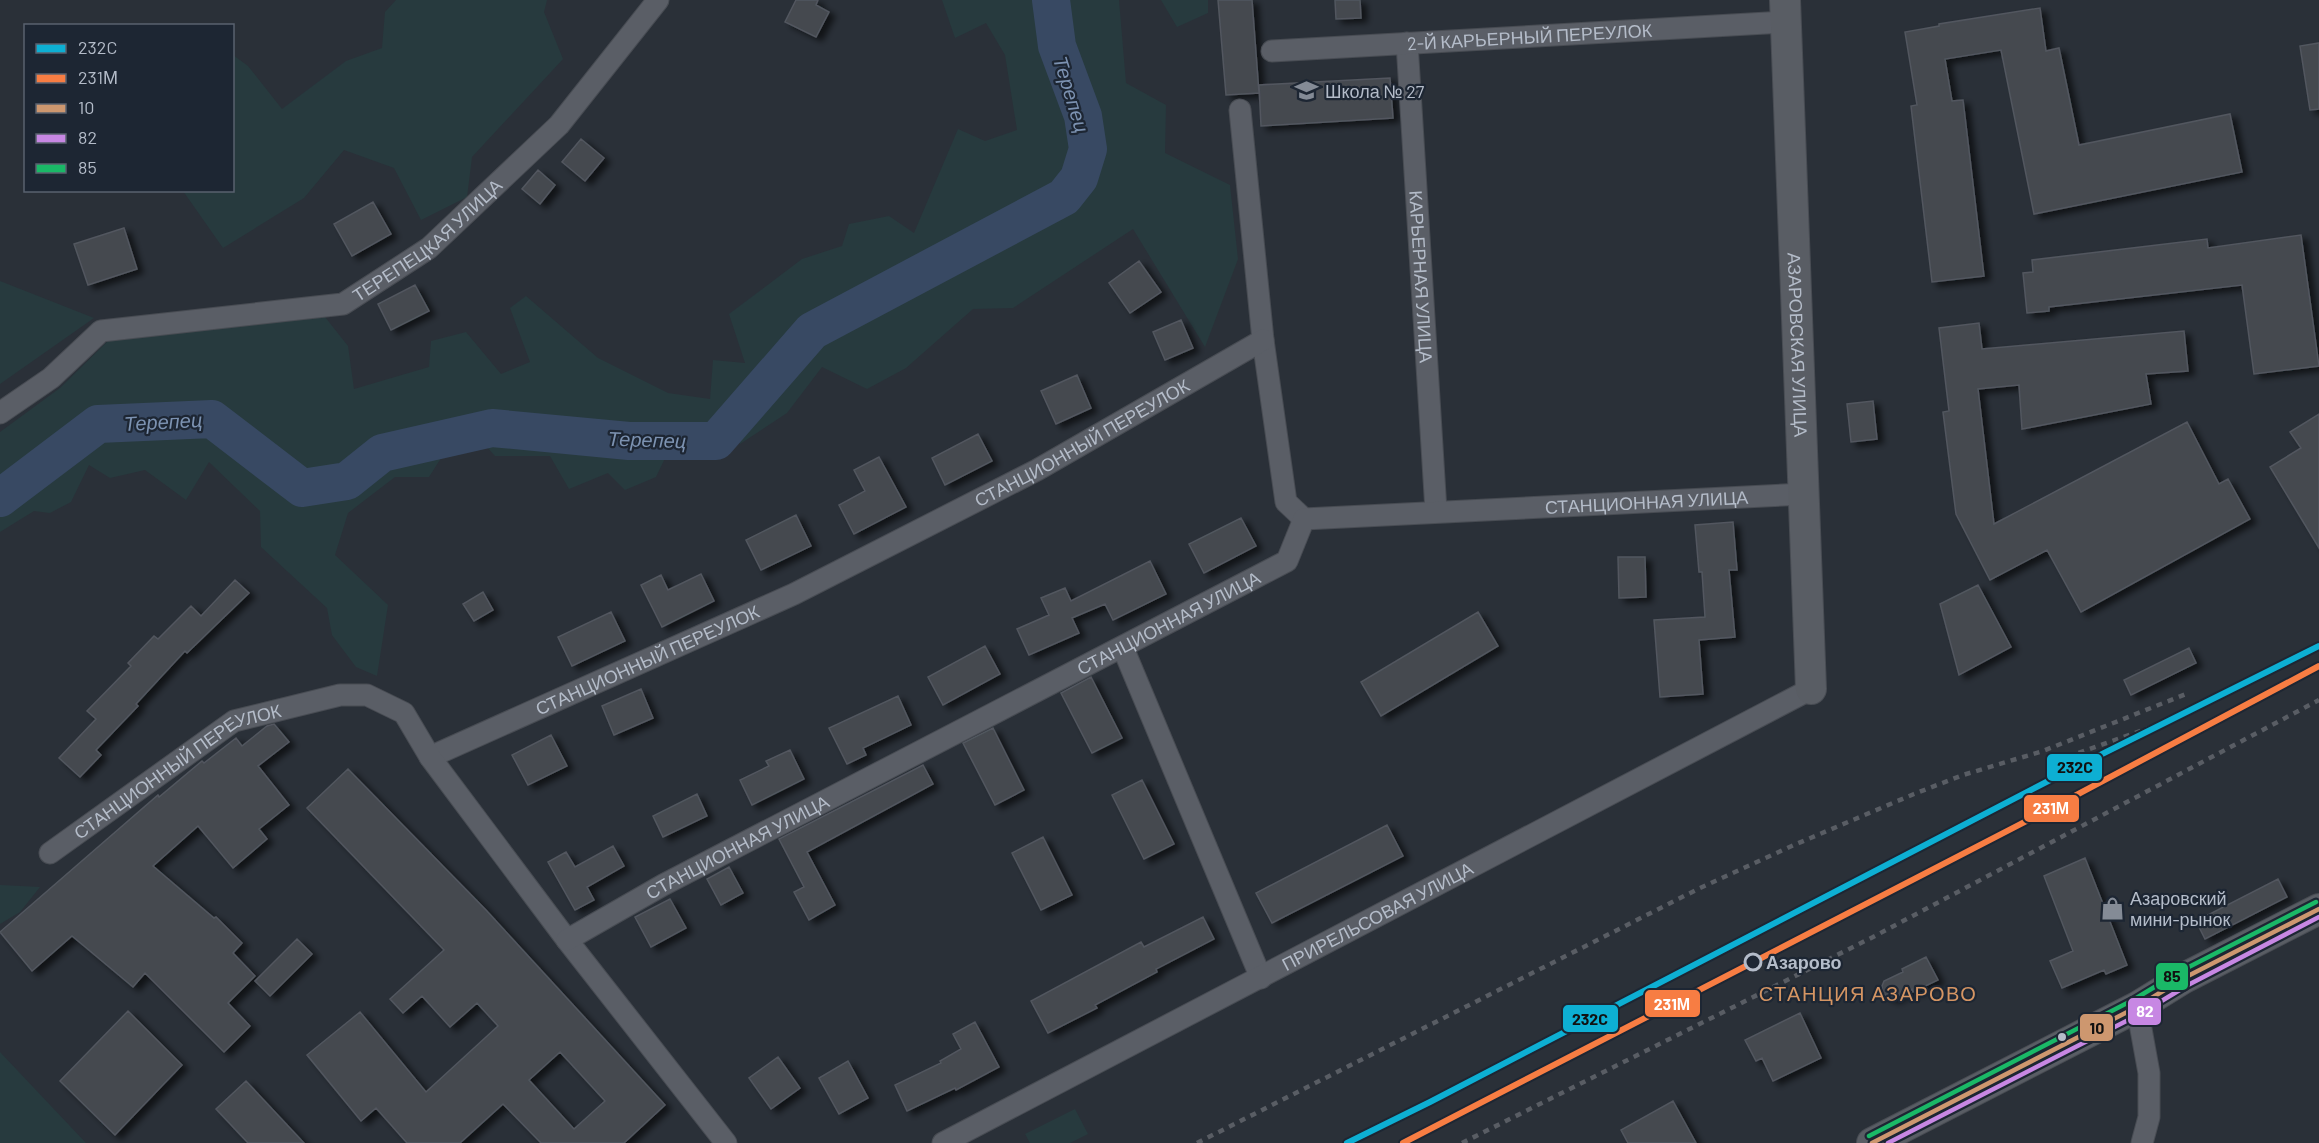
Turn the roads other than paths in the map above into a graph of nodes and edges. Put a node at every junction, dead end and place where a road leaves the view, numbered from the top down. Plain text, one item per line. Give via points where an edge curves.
1 (658, 0) edge
2 (1786, 11) edge
3 (1407, 43) junction
4 (1272, 51) dead end
5 (1240, 110) dead end
6 (1263, 340) junction
7 (0, 412) edge
8 (1804, 494) junction
9 (1436, 511) junction
10 (1304, 519) junction
11 (1123, 648) junction
12 (1811, 689) joint
13 (430, 757) junction
14 (50, 853) dead end
15 (2319, 909) edge
16 (567, 940) junction
17 (1261, 978) junction
18 (2137, 1007) junction
19 (726, 1143) edge
20 (943, 1143) edge
21 (1872, 1143) edge
22 (2142, 1143) edge

1 - 7 street, ТЕРЕПЕЦКАЯ УЛИЦА via 559,125 429,248 342,304 101,331 51,378
2 - 3 street, 2-Й КАРЬЕРНЫЙ ПЕРЕУЛОК
2 - 8 street, АЗАРОВСКАЯ УЛИЦА
3 - 4 street, 2-Й КАРЬЕРНЫЙ ПЕРЕУЛОК
3 - 9 street, КАРЬЕРНАЯ УЛИЦА
5 - 6 street
6 - 10 street via 1286,502
6 - 13 street, СТАНЦИОННЫЙ ПЕРЕУЛОК via 1037,470 815,583
8 - 9 street, СТАНЦИОННАЯ УЛИЦА
8 - 12 street, АЗАРОВСКАЯ УЛИЦА
9 - 10 street, СТАНЦИОННАЯ УЛИЦА
10 - 11 street, СТАНЦИОННАЯ УЛИЦА via 1287,561
11 - 16 street, СТАНЦИОННАЯ УЛИЦА via 704,864
11 - 17 street
12 - 17 street, ПРИРЕЛЬСОВАЯ УЛИЦА
13 - 14 street, СТАНЦИОННЫЙ ПЕРЕУЛОК via 404,713 367,695 340,695 234,721
13 - 16 street
15 - 18 street via 2184,978
16 - 19 street
17 - 20 street, ПРИРЕЛЬСОВАЯ УЛИЦА
18 - 21 street
18 - 22 street via 2149,1073 2149,1117

